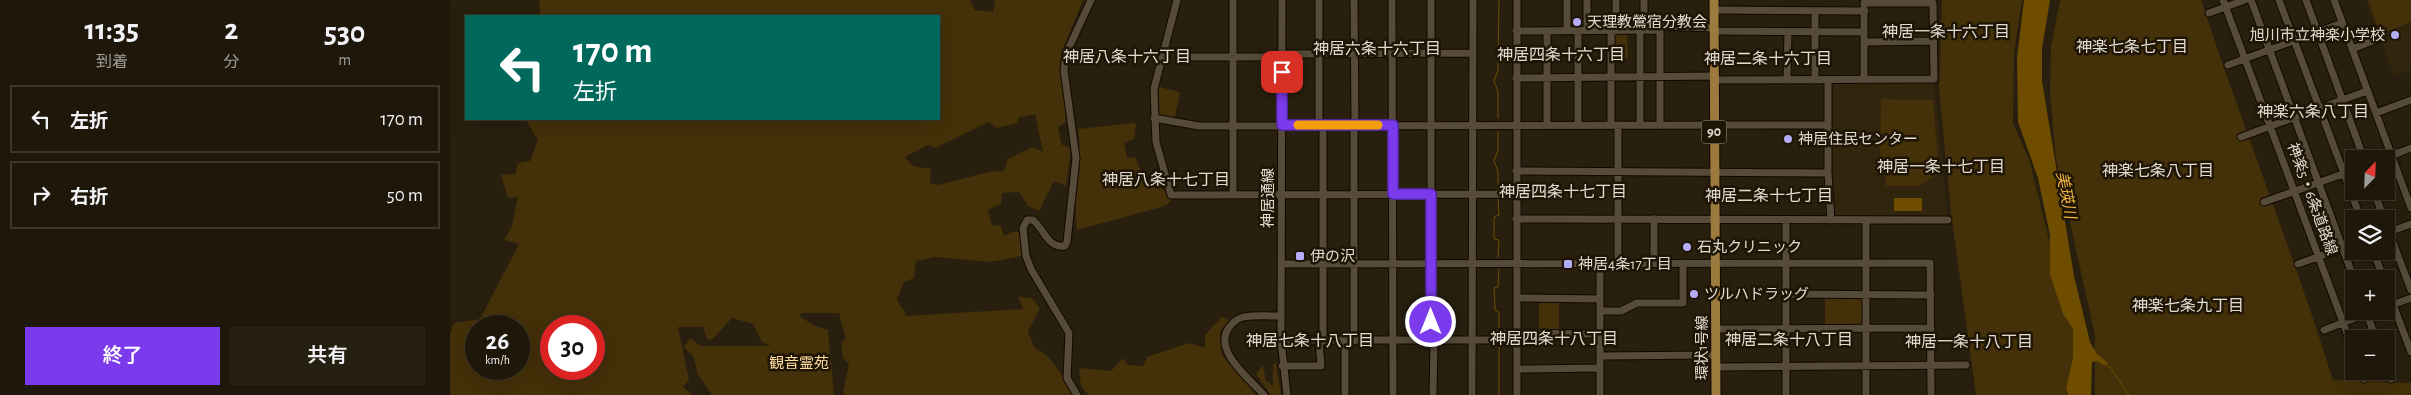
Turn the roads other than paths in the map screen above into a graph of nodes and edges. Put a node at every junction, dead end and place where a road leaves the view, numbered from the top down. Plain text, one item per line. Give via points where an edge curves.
1 (1091, 0) edge
2 (1177, 0) edge
3 (1233, 0) edge
4 (1282, 0) edge
5 (1319, 0) edge
6 (1354, 0) edge
7 (1392, 0) edge
8 (1431, 0) edge
9 (1473, 0) edge
10 (1517, 0) edge
11 (1567, 0) edge
12 (1587, 0) edge
13 (1616, 0) edge
14 (1644, 0) edge
15 (1714, 0) edge
16 (2245, 0) edge
17 (2251, 0) edge
18 (2279, 0) edge
19 (2306, 0) edge
20 (2334, 0) edge
21 (2224, 4) edge
22 (1864, 5) edge
23 (1714, 10) junction
24 (1815, 11) junction
25 (2209, 13) dead end
26 (2342, 23) junction
27 (1714, 29) junction
28 (1660, 30) junction
29 (1516, 31) junction
30 (1547, 31) junction
31 (1567, 31) junction
32 (1578, 31) junction
33 (1587, 31) junction
34 (1614, 31) junction
35 (1642, 31) junction
36 (1788, 32) junction
37 (1815, 32) junction
38 (1864, 32) junction
39 (2318, 32) junction
40 (2378, 39) dead end
41 (1934, 41) junction
42 (2294, 41) junction
43 (1865, 42) junction
44 (2352, 49) junction
45 (2270, 50) junction
46 (1319, 53) junction
47 (1355, 53) junction
48 (1393, 53) junction
49 (1472, 53) junction
50 (1431, 54) junction
51 (1282, 55) junction
52 (1233, 56) junction
53 (1189, 57) dead end
54 (2244, 59) junction
55 (2228, 65) dead end
56 (1612, 76) junction
57 (1640, 76) junction
58 (1660, 76) junction
59 (1516, 78) junction
60 (1547, 78) junction
61 (1578, 78) junction
62 (1714, 78) junction
63 (1787, 80) junction
64 (1815, 80) junction
65 (1828, 80) junction
66 (1864, 80) junction
67 (2367, 90) junction
68 (2343, 100) junction
69 (2411, 100) edge
70 (2320, 108) junction
71 (2376, 113) junction
72 (2295, 117) junction
73 (1154, 118) junction
74 (1547, 124) junction
75 (1714, 124) junction
76 (1233, 125) junction
77 (1282, 125) junction
78 (1321, 125) junction
79 (1354, 125) junction
80 (1393, 125) junction
81 (1432, 125) junction
82 (1472, 125) junction
83 (1516, 125) junction
84 (1578, 125) junction
85 (1615, 125) junction
86 (1640, 125) junction
87 (1660, 125) junction
88 (1828, 125) junction
89 (2270, 126) junction
90 (2241, 137) dead end
91 (2411, 148) edge
92 (2361, 150) edge
93 (2390, 150) edge
94 (2395, 154) edge
95 (2395, 162) edge
96 (1516, 171) junction
97 (1618, 171) junction
98 (1714, 172) junction
99 (1828, 173) junction
100 (2344, 173) junction
101 (2319, 183) junction
102 (2294, 192) junction
103 (1233, 194) junction
104 (1322, 194) junction
105 (1354, 194) junction
106 (1393, 194) junction
107 (1431, 194) junction
108 (1473, 194) junction
109 (1516, 194) junction
110 (1282, 195) junction
111 (2409, 197) edge
112 (2264, 202) dead end
113 (2411, 208) edge
114 (2358, 210) edge
115 (1619, 218) junction
116 (1654, 218) junction
117 (1516, 219) junction
118 (1715, 220) junction
119 (1786, 220) junction
120 (1832, 220) junction
121 (1866, 220) junction
122 (1948, 220) dead end
123 (2411, 224) edge
124 (2395, 228) edge
125 (2343, 248) junction
126 (2395, 250) edge
127 (2318, 257) junction
128 (1866, 262) junction
129 (1654, 263) junction
130 (1683, 263) junction
131 (1715, 263) junction
132 (1786, 263) junction
133 (1282, 264) junction
134 (1323, 264) junction
135 (1354, 264) junction
136 (1393, 264) junction
137 (1431, 264) junction
138 (1472, 264) junction
139 (1516, 264) junction
140 (1600, 264) junction
141 (1618, 264) junction
142 (2298, 264) dead end
143 (2351, 270) edge
144 (2411, 290) edge
145 (1787, 294) junction
146 (1931, 294) junction
147 (1866, 295) junction
148 (1517, 298) junction
149 (2411, 298) edge
150 (1600, 299) junction
151 (2395, 304) edge
152 (1600, 311) junction
153 (2395, 315) edge
154 (1281, 316) junction
155 (2350, 320) edge
156 (2343, 323) junction
157 (1787, 328) junction
158 (1931, 328) junction
159 (1716, 329) junction
160 (1866, 329) junction
161 (2324, 330) dead end
162 (2346, 330) edge
163 (1517, 334) junction
164 (1601, 334) junction
165 (2408, 337) edge
166 (1281, 340) junction
167 (1321, 341) junction
168 (1345, 341) junction
169 (1354, 341) junction
170 (1393, 341) junction
171 (1432, 341) junction
172 (1473, 341) junction
173 (2411, 352) edge
174 (1716, 355) junction
175 (1600, 356) junction
176 (1931, 365) junction
177 (1966, 365) dead end
178 (1282, 366) junction
179 (1866, 366) junction
180 (1716, 367) junction
181 (1786, 367) junction
182 (1600, 368) junction
183 (1517, 369) junction
184 (1077, 395) edge
185 (1264, 395) edge
186 (1287, 395) edge
187 (1345, 395) edge
188 (1393, 395) edge
189 (1433, 395) edge
190 (1472, 395) edge
191 (1517, 395) edge
192 (1600, 395) edge
193 (1716, 395) edge
194 (1786, 395) edge
195 (1866, 395) edge
196 (1931, 395) edge

1 - 184 street via 1069,47 1064,70 1076,158 1067,242 1059,247 1050,243 1033,220 1027,220 1022,228 1031,269 1069,333 1067,378
2 - 73 street via 1154,89
3 - 52 street
4 - 51 street, 神居通線
5 - 46 street
6 - 47 street
7 - 48 street
8 - 50 street
9 - 49 street
10 - 29 street
11 - 31 street
12 - 33 street
13 - 34 street
14 - 35 street
15 - 23 main road, 環状1号線 / 90
16 - 21 street
17 - 45 street
18 - 42 street
19 - 39 street
20 - 26 street
21 - 25 street
21 - 54 street, 神楽5・6条道路線
22 - 24 street
22 - 38 street
22 - 41 street via 1933,3
23 - 24 street
23 - 27 main road, 環状1号線 / 90
24 - 37 street
26 - 39 street
26 - 44 street
27 - 28 street via 1660,26
27 - 36 street
27 - 62 main road, 環状1号線 / 90
28 - 35 street
28 - 58 street
29 - 30 street
29 - 59 street
30 - 31 street
30 - 60 street
31 - 32 street
32 - 33 street
32 - 61 street
33 - 34 street
34 - 35 street
34 - 56 street
35 - 57 street
36 - 37 street
36 - 63 street
37 - 38 street
37 - 64 street
38 - 43 street
39 - 42 street
39 - 68 street
40 - 44 street
41 - 43 street
41 - 66 street via 1934,79
42 - 45 street
42 - 70 street
43 - 66 street
44 - 67 street
45 - 54 street
45 - 72 street
46 - 47 street
46 - 51 street
46 - 78 street
47 - 48 street
47 - 79 street
48 - 50 street
48 - 80 street
49 - 50 street
49 - 82 street
50 - 81 street
51 - 52 street
51 - 77 street, 神居通線
52 - 53 street
52 - 76 street
54 - 55 street
54 - 89 street, 神楽5・6条道路線
56 - 57 street
56 - 61 street
56 - 85 street
57 - 58 street
57 - 86 street
58 - 62 street
58 - 87 street
59 - 60 street
59 - 83 street
60 - 61 street
60 - 74 street
61 - 84 street
62 - 63 street
62 - 75 main road, 環状1号線 / 90
63 - 64 street
64 - 65 street
65 - 66 street
65 - 88 street
67 - 68 street
67 - 71 street
68 - 70 street
68 - 92 street
69 - 71 street
70 - 72 street
70 - 100 street
71 - 93 street
72 - 89 street
72 - 101 street
73 - 76 street via 1199,126
73 - 103 street via 1156,142 1171,195
74 - 83 street
74 - 84 street
75 - 87 street
75 - 88 street
75 - 98 main road, 環状1号線 / 90
76 - 77 street
76 - 103 street
77 - 78 street
77 - 110 street, 神居通線
78 - 79 street
78 - 104 street
79 - 80 street
79 - 105 street
80 - 81 street
80 - 106 street
81 - 82 street
81 - 107 street
82 - 83 street
82 - 108 street
83 - 96 street
84 - 85 street
85 - 86 street
85 - 97 street
86 - 87 street
88 - 99 street
89 - 90 street
89 - 102 street, 神楽5・6条道路線
91 - 94 street
95 - 111 street
96 - 97 street
96 - 109 street
97 - 98 street
97 - 115 street
98 - 99 street
98 - 118 main road, 環状1号線 / 90
99 - 120 street
100 - 101 street
100 - 114 street
101 - 102 street
101 - 125 street
102 - 112 street
102 - 127 street, 神楽5・6条道路線
103 - 110 street
104 - 105 street
104 - 110 street
104 - 134 street
105 - 106 street
105 - 135 street
106 - 107 street
106 - 136 street
107 - 108 street
107 - 137 street
108 - 109 street
108 - 138 street
109 - 117 street
110 - 133 street, 神居通線
111 - 113 street
115 - 116 street
115 - 117 street
115 - 141 street
116 - 118 street
116 - 129 street
117 - 139 street
118 - 119 street
118 - 131 main road, 環状1号線 / 90
119 - 120 street
119 - 132 street
120 - 121 street
121 - 122 street
121 - 128 street
123 - 124 street
125 - 127 street
125 - 143 street
126 - 144 street
127 - 142 street
127 - 156 street, 神楽5・6条道路線
128 - 132 street
128 - 146 street via 1930,263
128 - 147 street
129 - 130 street
129 - 141 street
130 - 131 street
130 - 152 street via 1683,303 1637,303 1621,311
131 - 132 street
131 - 159 main road, 環状1号線 / 90
132 - 145 street
133 - 134 street
133 - 154 street, 神居通線
134 - 135 street
134 - 167 street
135 - 136 street
135 - 169 street
136 - 137 street
136 - 170 street
137 - 138 street
137 - 171 street
138 - 139 street
138 - 172 street
139 - 140 street
139 - 148 street
140 - 141 street
140 - 150 street
145 - 147 street
145 - 157 street
146 - 147 street
146 - 158 street
147 - 160 street
148 - 150 street
148 - 163 street
149 - 151 street
150 - 152 street
152 - 164 street
153 - 165 street
154 - 166 street, 神居通線
154 - 185 street via 1240,318 1230,326 1224,338 1224,346 1230,356
155 - 156 street
156 - 161 street
156 - 162 street, 神楽5・6条道路線
157 - 159 street
157 - 160 street
157 - 181 street
158 - 160 street
158 - 176 street
159 - 174 main road, 環状1号線 / 90
160 - 179 street
163 - 164 street
163 - 172 street
163 - 183 street
164 - 175 street
165 - 173 street
166 - 167 street
166 - 178 street, 神居通線
167 - 168 street
167 - 178 street via 1321,366
168 - 169 street
168 - 187 street
169 - 170 street
170 - 171 street
170 - 188 street
171 - 172 street
171 - 189 street
172 - 190 street
174 - 175 street
174 - 180 main road, 環状1号線 / 90
175 - 182 street
176 - 177 street
176 - 179 street
176 - 196 street
178 - 186 street, 神居通線
179 - 181 street
179 - 195 street
180 - 181 street
180 - 193 main road, 環状1号線 / 90
181 - 194 street
182 - 183 street
182 - 192 street
183 - 191 street

